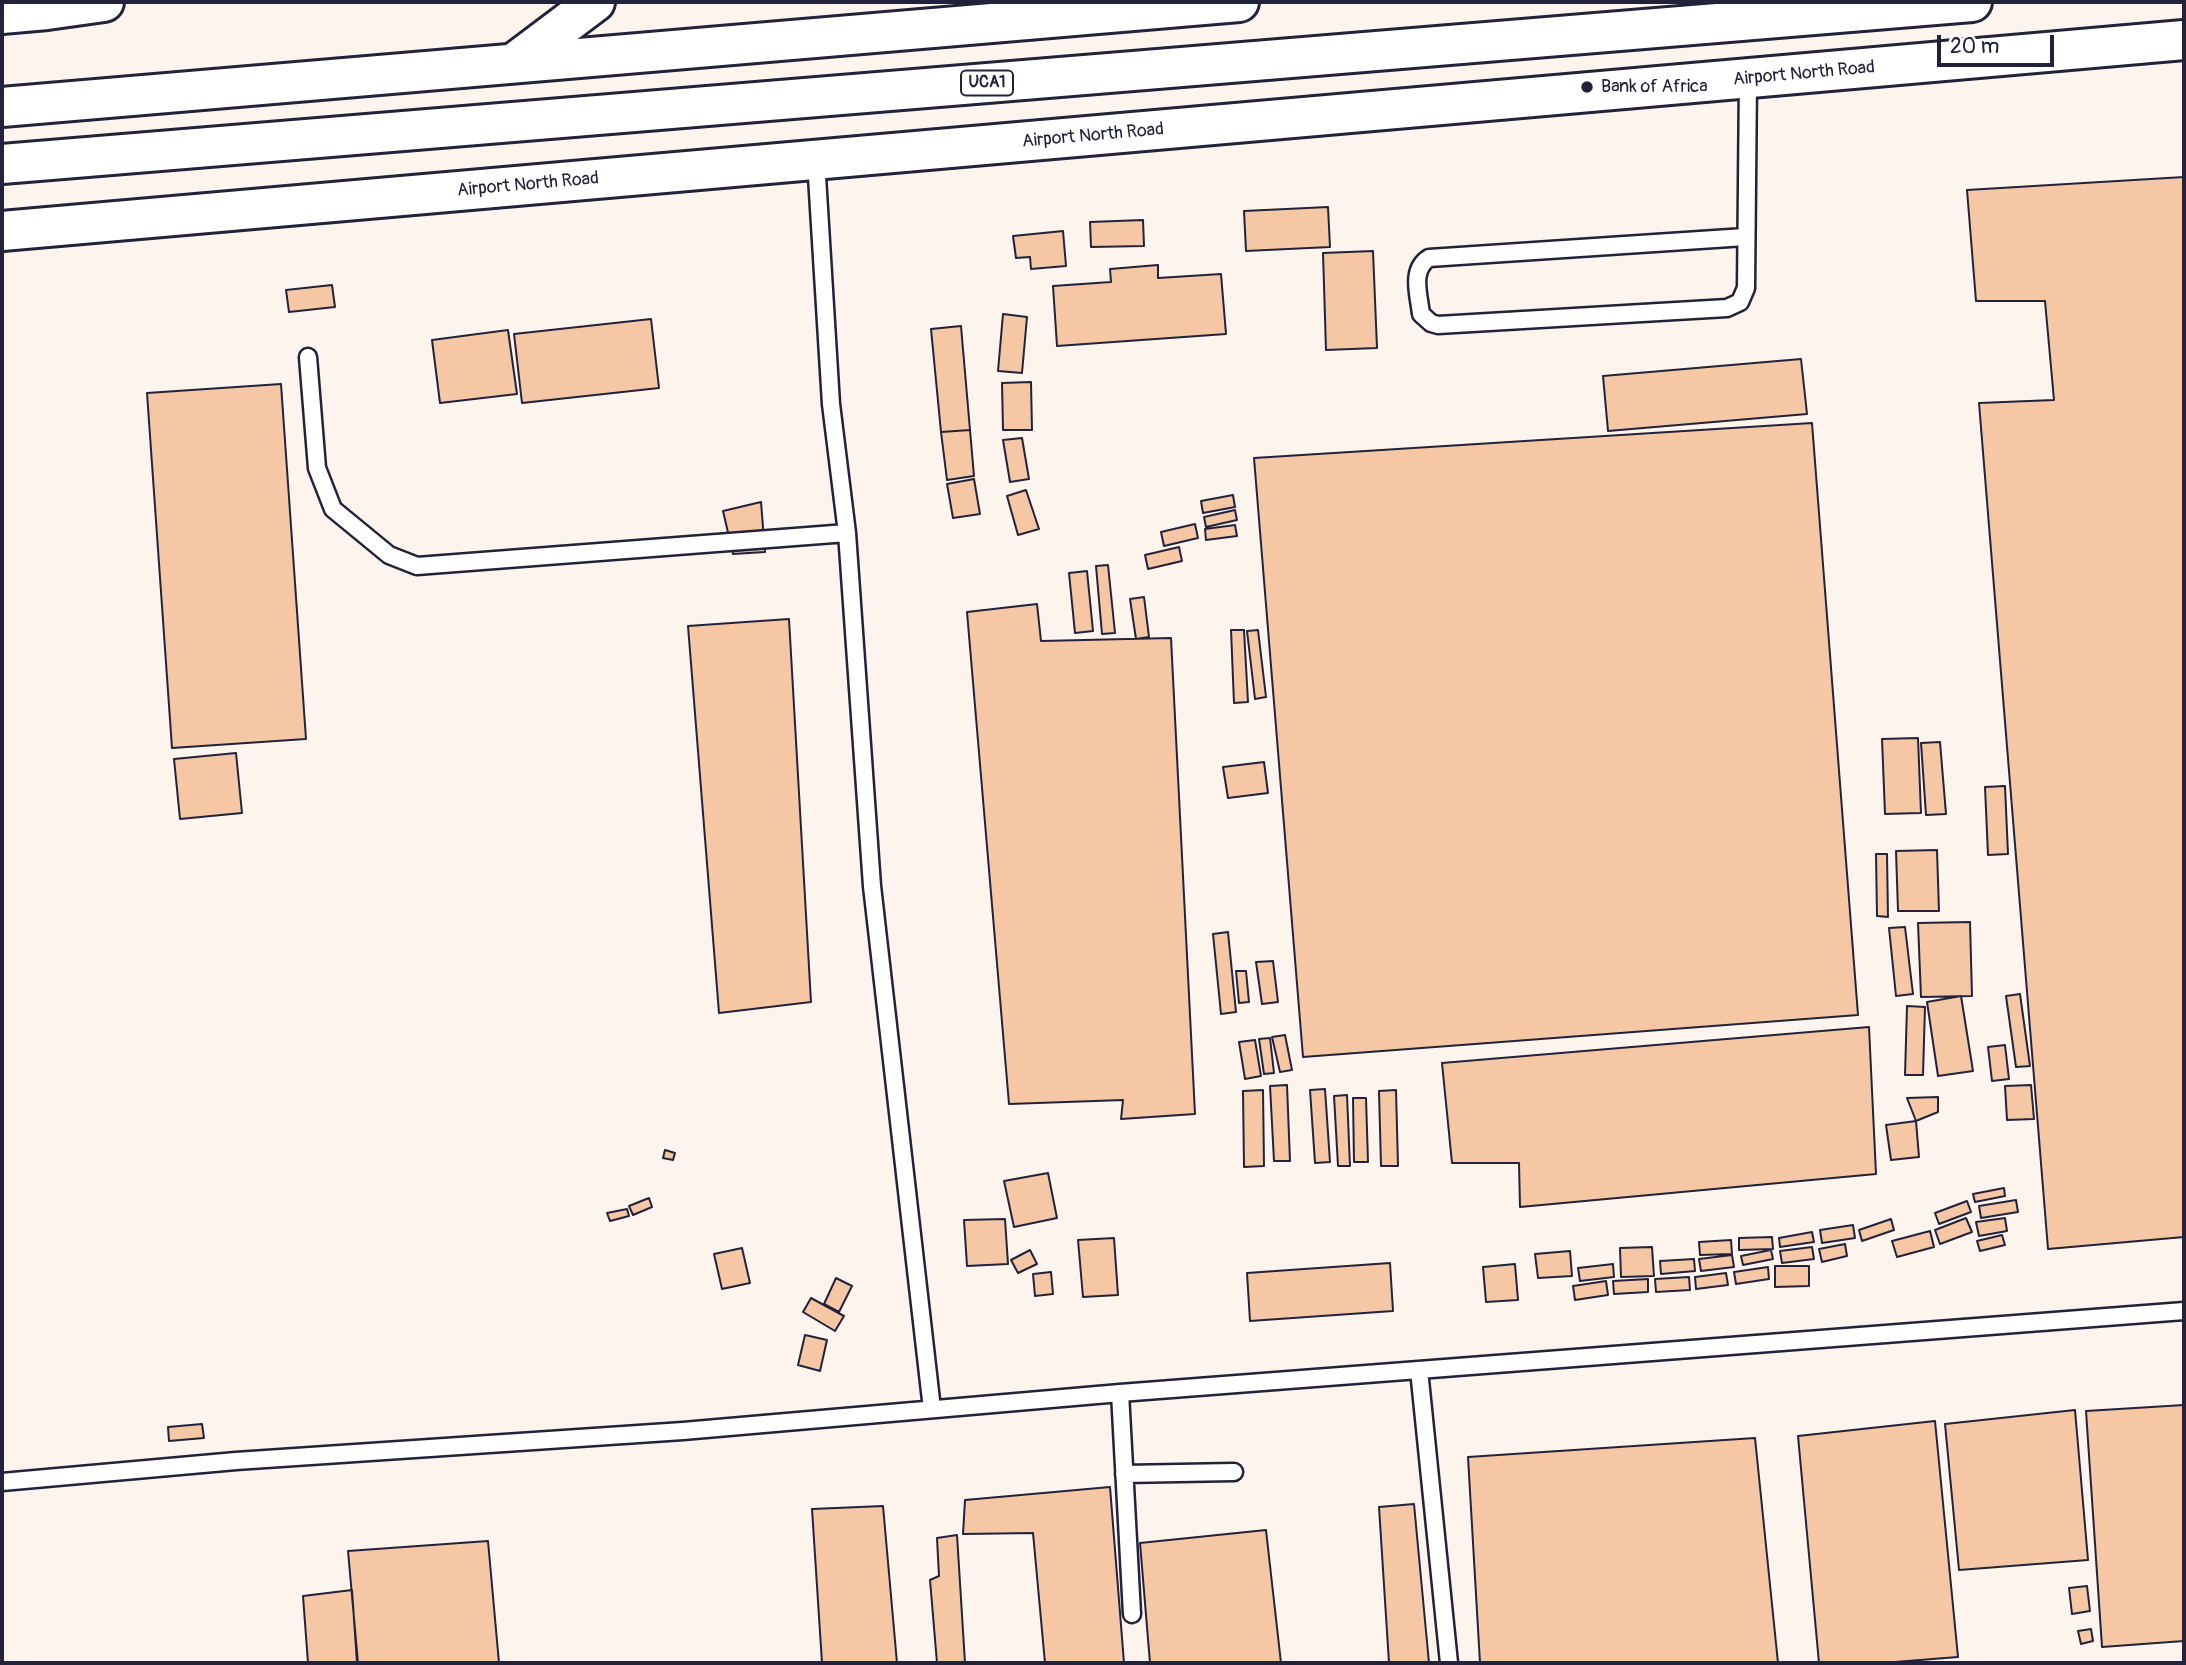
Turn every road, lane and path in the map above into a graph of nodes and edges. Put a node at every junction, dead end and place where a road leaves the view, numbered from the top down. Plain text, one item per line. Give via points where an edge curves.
1 (104, 2) edge
2 (595, 2) edge
3 (1239, 2) edge
4 (1972, 2) edge
5 (2, 14) edge
6 (2184, 40) edge
7 (514, 63) junction
8 (1748, 79) junction
9 (2, 107) edge
10 (816, 160) junction
11 (2, 164) edge
12 (2, 231) edge
13 (1745, 237) junction
14 (308, 357) dead end
15 (847, 533) junction
16 (2184, 1311) edge
17 (1419, 1370) junction
18 (1120, 1393) junction
19 (932, 1409) junction
20 (1234, 1472) dead end
21 (1124, 1474) junction
22 (2, 1482) edge
23 (1132, 1614) dead end
24 (1449, 1663) edge

1 - 5 main road
2 - 7 main road
3 - 7 main road
4 - 11 main road, UCA1
6 - 8 main road, Airport North Road
7 - 9 main road
8 - 10 main road, Airport North Road
8 - 13 lane
10 - 12 main road, Airport North Road
10 - 15 lane via 831,404
13 - 13 lane via 1746,288 1740,302 1727,308 1438,325 1422,314 1417,272 1429,258
14 - 15 lane via 317,468 333,509 389,555 417,566
15 - 19 lane via 872,886
16 - 17 lane
17 - 18 lane
17 - 24 lane
18 - 19 lane
18 - 21 lane
19 - 22 lane
20 - 21 lane
21 - 23 lane

